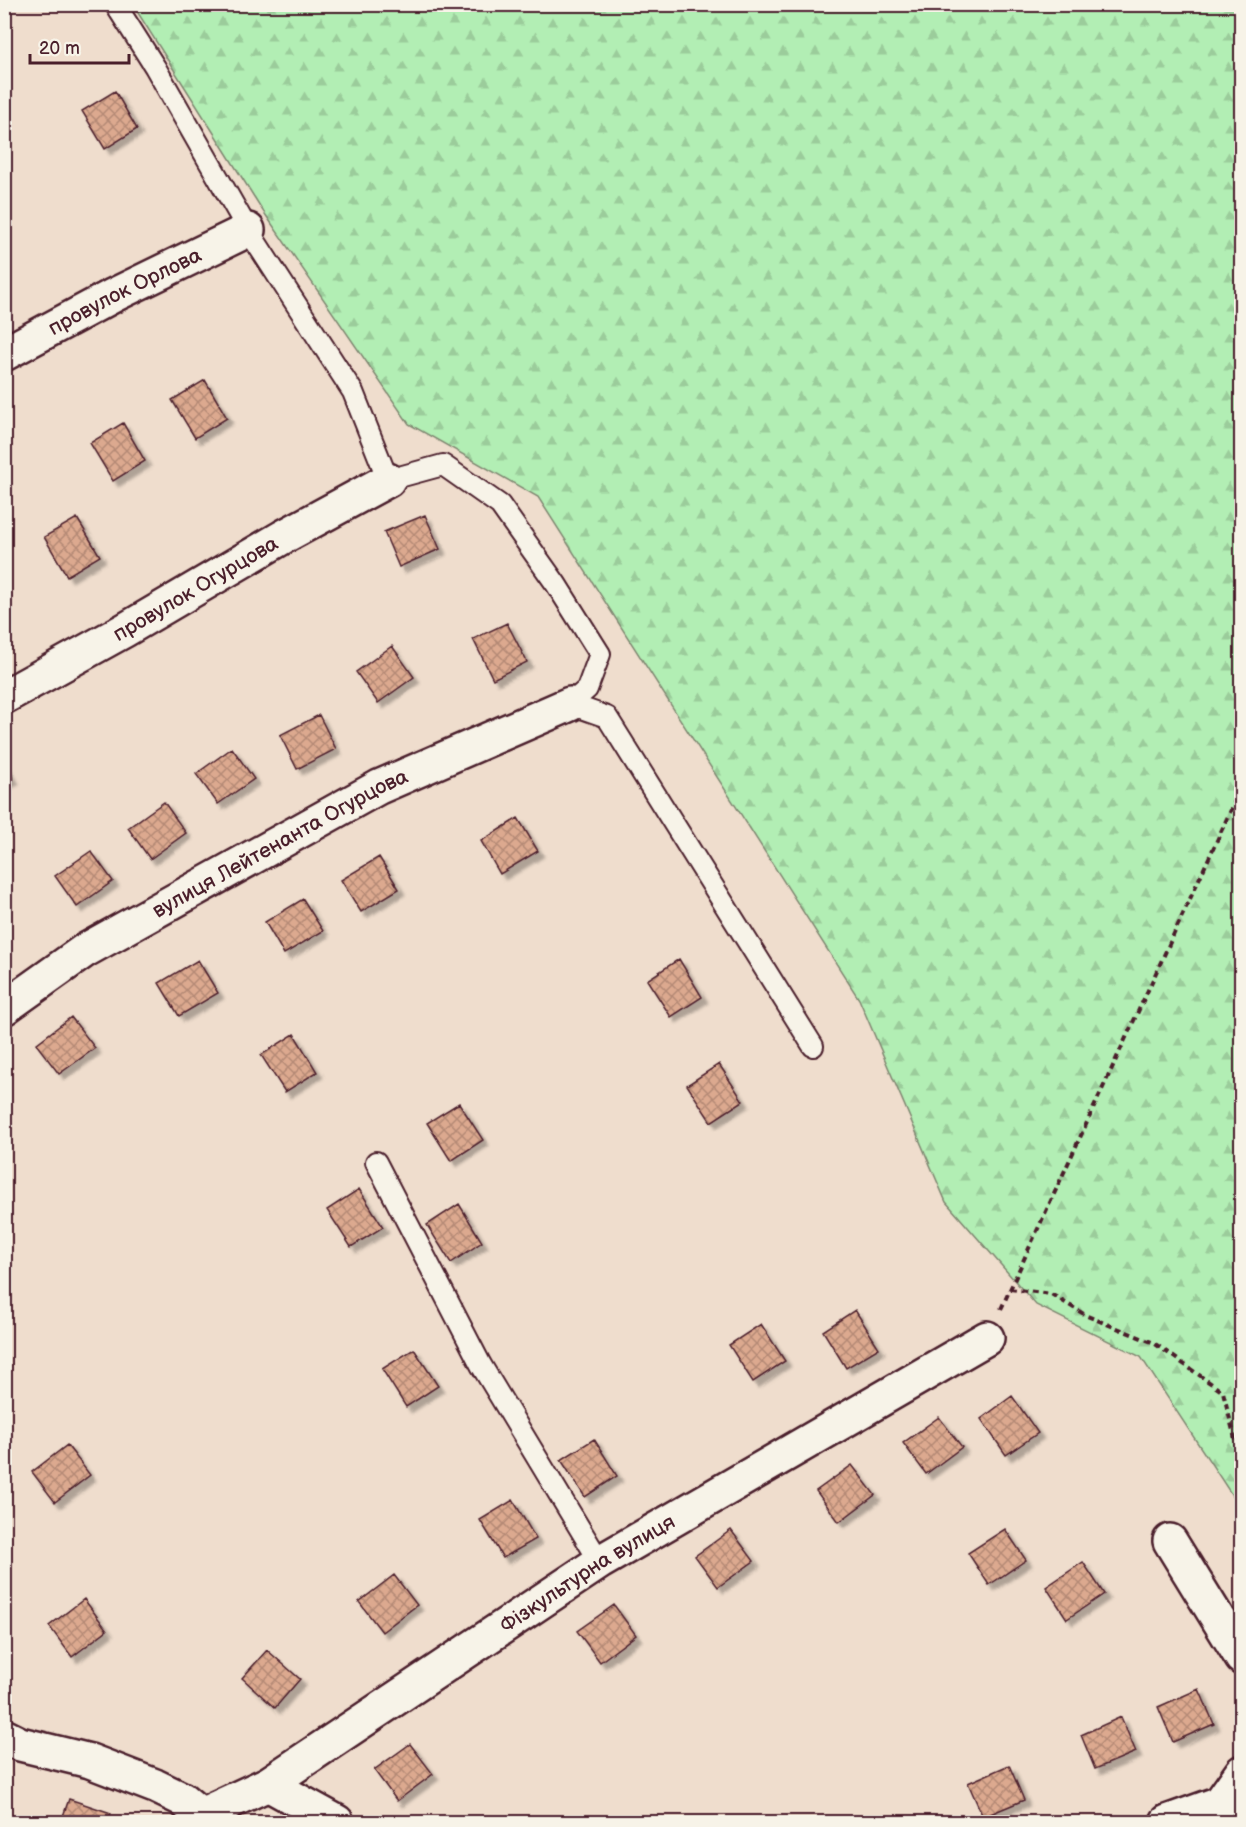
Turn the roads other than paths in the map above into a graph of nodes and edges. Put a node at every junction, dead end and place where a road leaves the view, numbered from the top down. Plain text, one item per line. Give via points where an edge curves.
1 (115, 4) edge
2 (248, 230) junction
3 (4, 354) edge
4 (388, 480) junction
5 (4, 697) edge
6 (570, 704) junction
7 (4, 1008) edge
8 (813, 1046) dead end
9 (376, 1162) dead end
10 (987, 1338) road end
11 (1170, 1541) dead end
12 (600, 1562) junction
13 (1242, 1658) edge
14 (4, 1736) edge
15 (1242, 1772) edge
16 (268, 1784) junction
17 (198, 1819) edge
18 (336, 1822) edge
19 (1167, 1822) edge

1 - 2 lane
2 - 3 street, провулок Орлова
2 - 4 lane via 353,392
4 - 5 street, провулок Огурцова
4 - 6 lane via 444,465 500,505 600,654 587,689
6 - 7 street, вулиця Лейтенанта Огурцова via 379,787 84,951
6 - 8 lane via 607,717
9 - 12 lane via 481,1365
10 - 12 street, Фізкультурна вулиця
11 - 13 street
12 - 16 street, Фізкультурна вулиця
14 - 17 street via 20,1744 90,1761 155,1786 183,1799
15 - 19 street via 1220,1803
16 - 17 street, Фізкультурна вулиця
16 - 18 street

